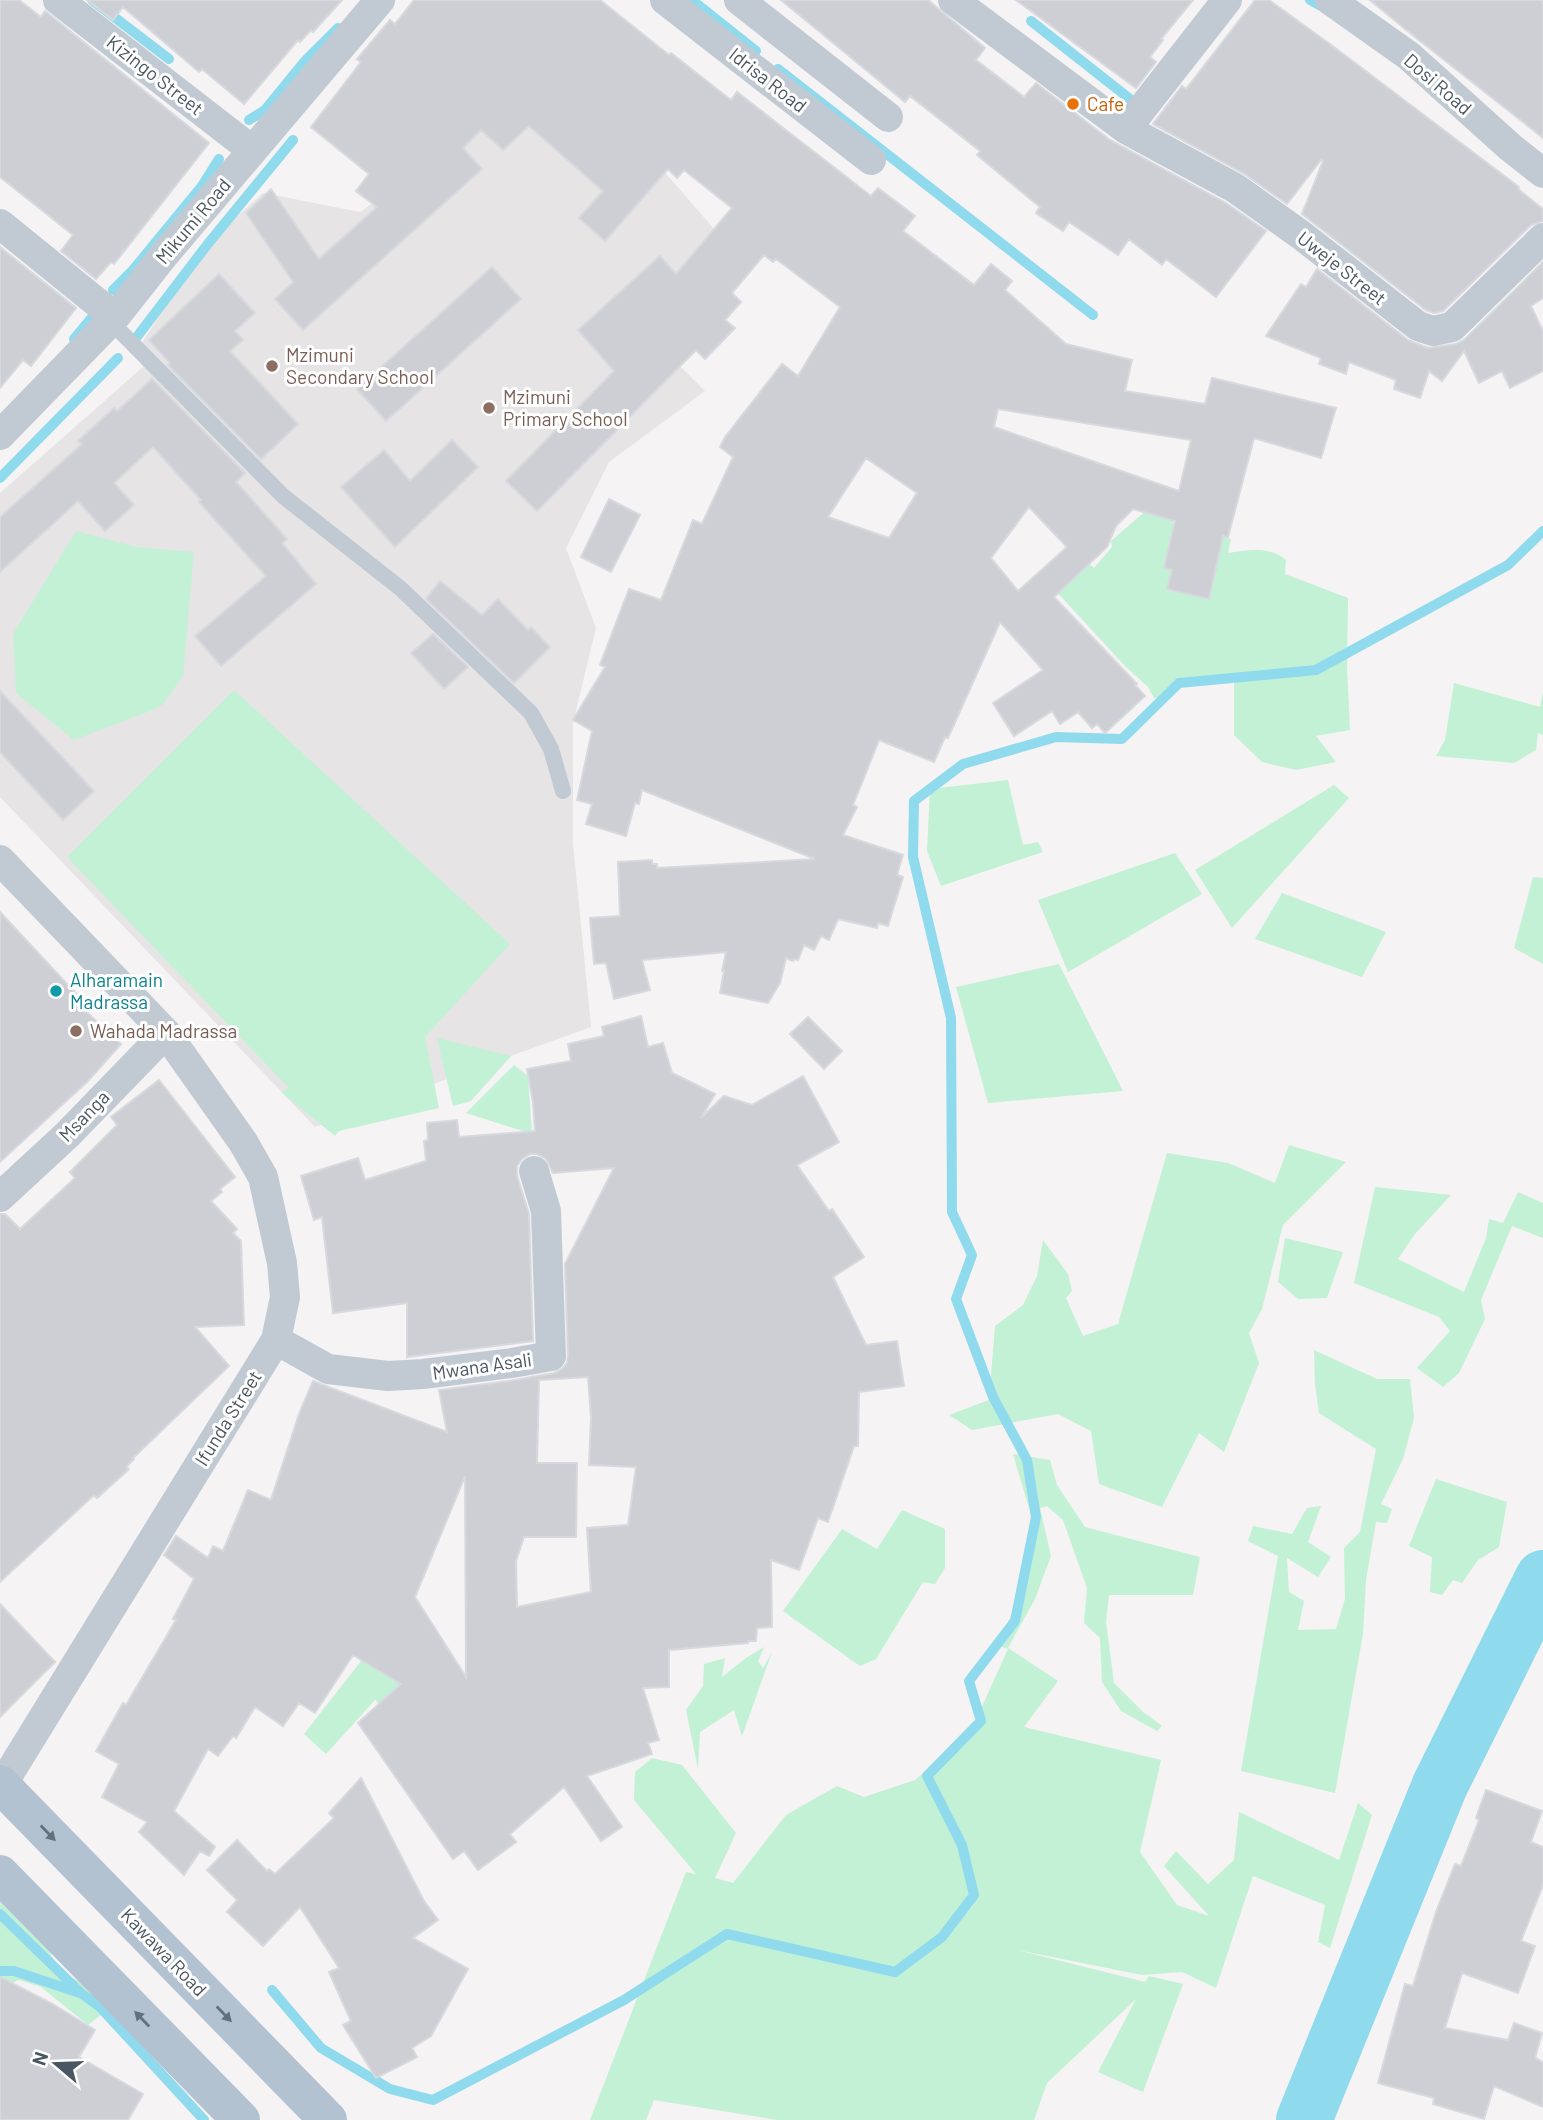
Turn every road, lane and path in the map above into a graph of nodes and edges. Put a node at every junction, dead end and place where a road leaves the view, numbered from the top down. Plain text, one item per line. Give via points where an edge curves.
1 (58, 0) edge
2 (380, 0) edge
3 (665, 0) edge
4 (740, 0) edge
5 (953, 0) edge
6 (1227, 0) edge
7 (1330, 0) edge
8 (783, 35) junction
9 (753, 68) junction
10 (888, 117) dead end
11 (1126, 129) junction
12 (252, 150) junction
13 (871, 160) dead end
14 (1543, 173) edge
15 (0, 224) edge
16 (1543, 239) edge
17 (113, 320) junction
18 (0, 435) edge
19 (563, 791) dead end
20 (0, 860) edge
21 (166, 1033) junction
22 (534, 1171) dead end
23 (0, 1197) edge
24 (276, 1340) junction
25 (0, 1784) edge
26 (0, 1874) edge
27 (241, 2120) edge
28 (328, 2120) edge

1 - 12 street, Kizingo Street
2 - 12 street, Mikumi Road
3 - 9 street, Idrisa Road
4 - 8 street
5 - 11 street, Uweje Street
6 - 11 street
7 - 14 street, Dosi Road via 1409,56
8 - 9 street
8 - 10 street
9 - 13 street, Idrisa Road
11 - 16 street, Uweje Street via 1235,188 1404,317 1433,331 1452,327
12 - 17 street, Mikumi Road
15 - 17 street
17 - 18 street, Mikumi Road
17 - 19 lane via 283,496 400,588 531,713 551,749
20 - 21 street, Ifunda Street
21 - 23 street, Msanga
21 - 24 street, Ifunda Street via 263,1177 285,1297
22 - 24 street, Mwana Asali via 546,1211 551,1356 388,1376 328,1369
24 - 25 street, Ifunda Street
25 -> 28 main road, Kawawa Road
27 -> 26 main road

